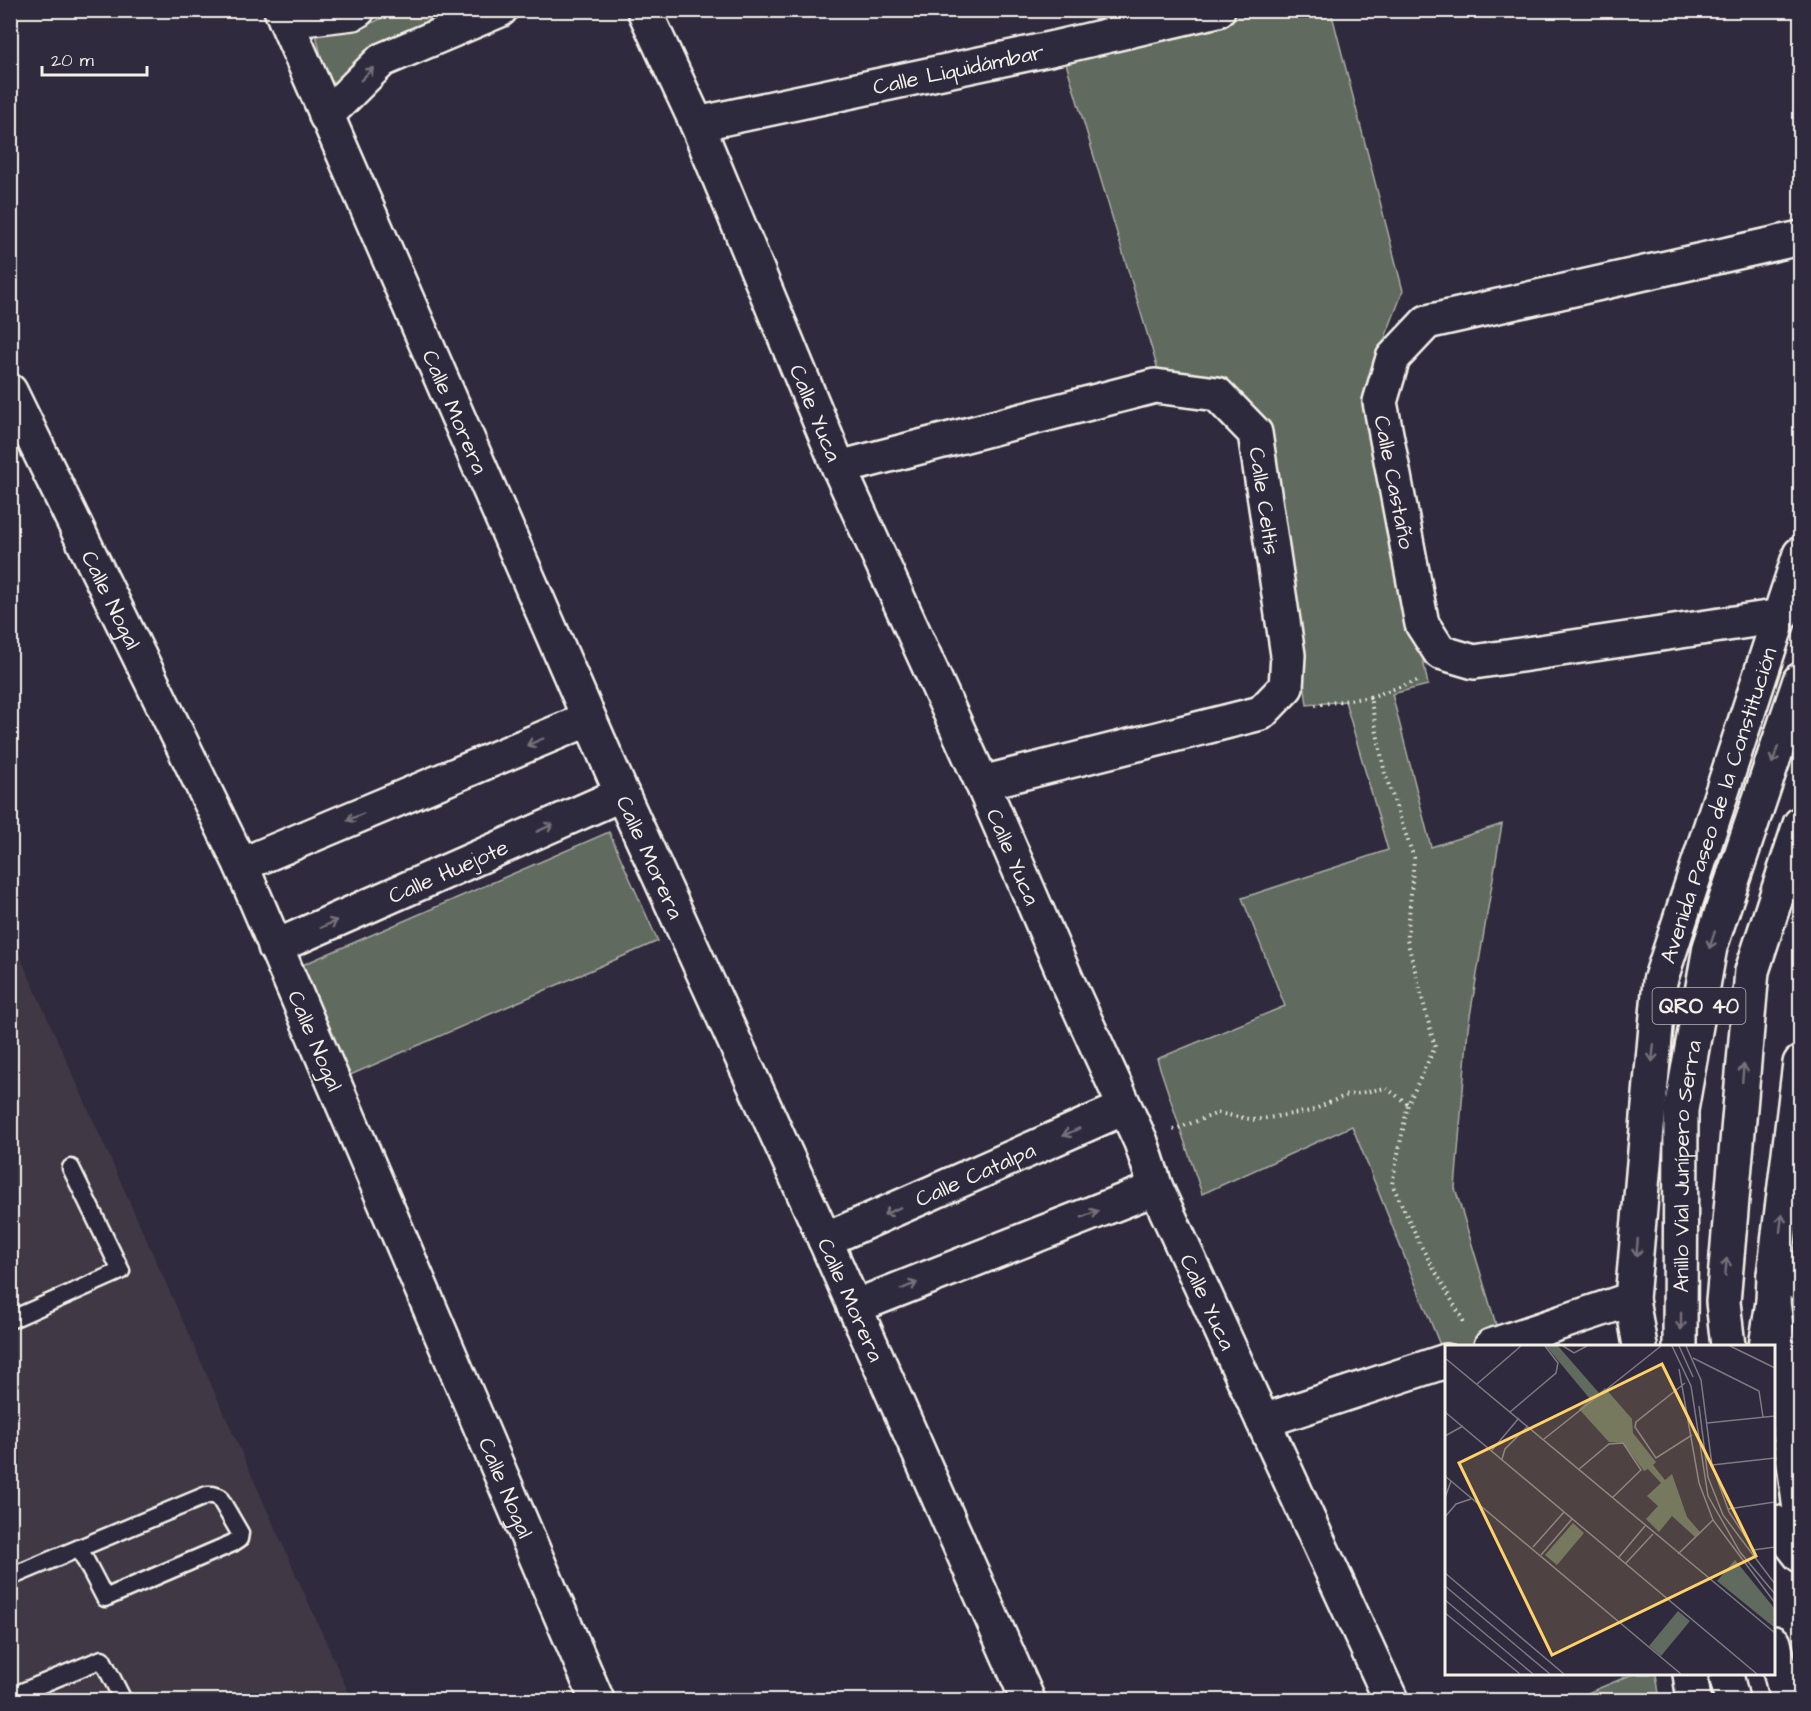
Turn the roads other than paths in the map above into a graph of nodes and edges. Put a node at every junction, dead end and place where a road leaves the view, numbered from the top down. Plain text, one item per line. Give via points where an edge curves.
1 (358, 10) edge
2 (500, 10) edge
3 (644, 10) edge
4 (1218, 10) edge
5 (284, 16) edge
6 (326, 116) junction
7 (697, 124) junction
8 (1800, 238) edge
9 (10, 391) edge
10 (839, 468) junction
11 (1800, 554) edge
12 (1781, 616) junction
13 (1800, 680) edge
14 (589, 719) junction
15 (982, 783) junction
16 (621, 794) junction
17 (1800, 824) edge
18 (241, 865) junction
19 (275, 947) junction
20 (1800, 1063) edge
21 (1124, 1108) junction
22 (71, 1168) dead end
23 (1156, 1188) junction
24 (825, 1240) junction
25 (1783, 1286) edge
26 (1632, 1299) junction
27 (854, 1307) junction
28 (10, 1320) edge
29 (1497, 1345) edge
30 (1640, 1345) edge
31 (1680, 1345) edge
32 (1728, 1345) edge
33 (1767, 1345) edge
34 (1445, 1361) edge
35 (1263, 1421) junction
36 (1800, 1510) edge
37 (1775, 1524) edge
38 (79, 1548) junction
39 (1800, 1555) edge
40 (10, 1577) edge
41 (1775, 1651) edge
42 (1689, 1675) edge
43 (1726, 1675) edge
44 (10, 1696) edge
45 (123, 1701) edge
46 (597, 1701) edge
47 (1028, 1701) edge
48 (1391, 1701) edge
49 (1694, 1701) edge
50 (1732, 1701) edge
51 (1787, 1701) edge

1 - 5 main road
6 -> 2 main road via 382,60
3 - 7 main road, Calle Yuca
4 - 7 main road, Calle Liquidámbar
5 - 6 main road, Calle Morera
6 - 14 main road, Calle Morera
7 - 10 main road, Calle Yuca
8 - 12 main road, Calle Castaño via 1426,322 1393,358 1380,402 1422,624 1440,652 1474,662
9 - 18 main road, Calle Nogal
10 - 15 main road, Calle Yuca
10 - 15 main road, Calle Celtis via 1155,386 1217,394 1256,433 1288,655 1286,687 1261,713
11 - 12 main road, Avenida Paseo de la Constitución
12 -> 26 main road, Avenida Paseo de la Constitución via 1659,981
13 -> 31 main road, Anillo Vial Junípero Serra / QRO 40 via 1710,948 1681,1110
14 - 16 main road, Calle Morera
14 -> 18 main road
15 - 21 main road, Calle Yuca
19 -> 16 main road, Calle Huejote
16 - 24 main road, Calle Morera
32 -> 17 main road, Anillo Vial Junípero Serra / QRO 40 via 1723,1302 1752,971
18 - 19 main road, Calle Nogal
19 - 46 main road, Calle Nogal
25 -> 20 main road
21 - 23 main road, Calle Yuca via 1142,1142
21 -> 24 main road, Calle Catalpa
22 - 28 lane via 121,1271
27 -> 23 main road
23 - 35 main road, Calle Yuca
24 - 27 main road, Calle Morera
25 - 33 main road
25 - 36 main road
26 - 29 main road
26 - 30 main road, Avenida Paseo de la Constitución
27 - 47 main road, Calle Morera
34 - 35 main road
35 - 48 main road, Calle Yuca
37 - 39 main road
38 - 38 lane via 213,1494 219,1497 240,1533 233,1543 105,1598
38 - 40 lane
41 - 51 main road
42 - 49 main road
43 - 50 main road
44 - 45 lane via 102,1659

